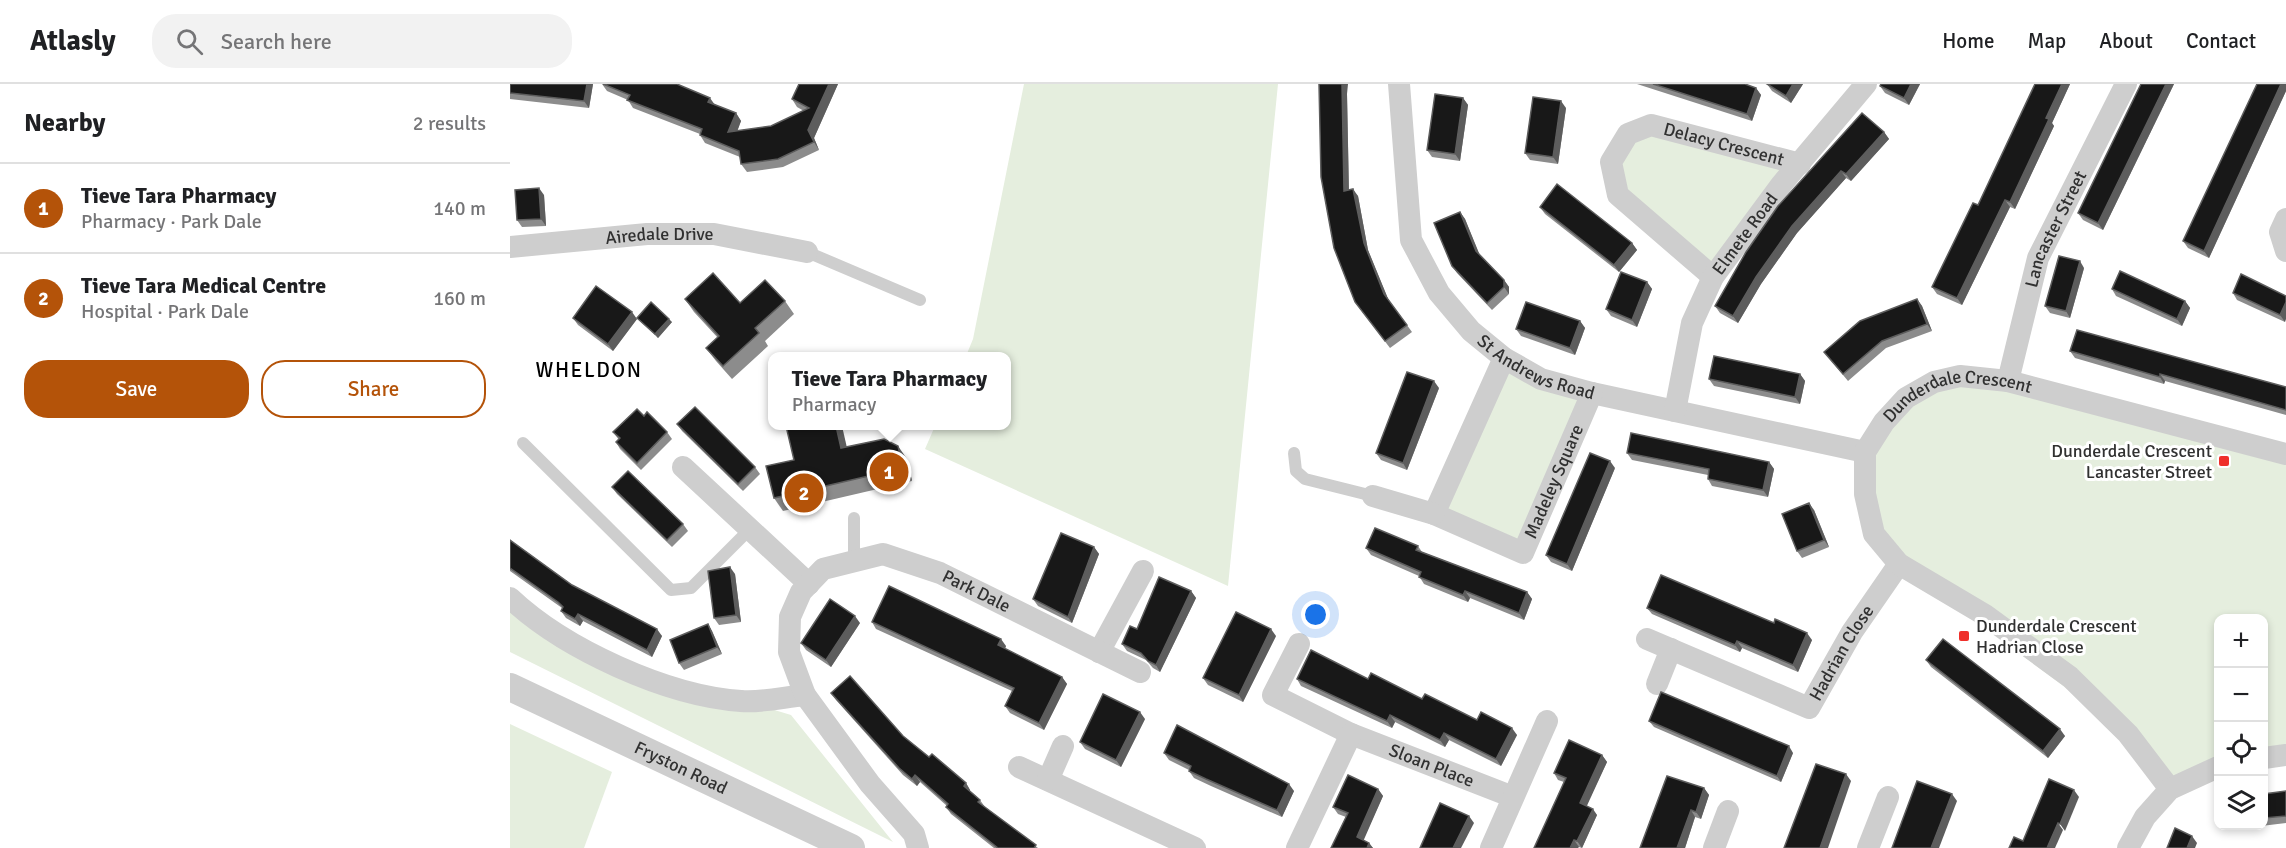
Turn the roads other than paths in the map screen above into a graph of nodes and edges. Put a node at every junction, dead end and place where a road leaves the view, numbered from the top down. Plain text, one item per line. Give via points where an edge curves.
1 (1399, 84) edge
2 (1866, 84) edge
3 (2126, 84) edge
4 (1800, 164) junction
5 (2286, 219) edge
6 (510, 247) edge
7 (2286, 251) edge
8 (807, 252) joint
9 (1713, 277) junction
10 (920, 300) dead end
11 (1504, 358) junction
12 (2008, 381) junction
13 (1592, 393) junction
14 (1674, 411) junction
15 (523, 443) dead end
16 (1865, 452) junction
17 (1294, 453) dead end
18 (2286, 454) edge
19 (683, 467) dead end
20 (1373, 496) joint
21 (1434, 514) junction
22 (854, 518) dead end
23 (750, 530) junction
24 (854, 560) junction
25 (1899, 564) junction
26 (1143, 571) dead end
27 (809, 584) junction
28 (510, 598) edge
29 (1647, 639) dead end
30 (1299, 644) dead end
31 (1671, 649) junction
32 (1099, 652) junction
33 (1140, 672) dead end
34 (1657, 684) dead end
35 (510, 687) edge
36 (805, 695) junction
37 (1547, 721) dead end
38 (1351, 734) junction
39 (1063, 746) dead end
40 (2286, 755) edge
41 (2268, 757) edge
42 (1019, 766) dead end
43 (2214, 769) edge
44 (1048, 780) junction
45 (2170, 789) junction
46 (1513, 797) junction
47 (1888, 797) dead end
48 (1728, 812) dead end
49 (850, 848) edge
50 (918, 848) edge
51 (1195, 848) edge
52 (1297, 848) edge
53 (1491, 848) edge
54 (1714, 848) edge
55 (1868, 848) edge
56 (2128, 848) edge

1 - 11 street, St Andrews Road via 1411,240 1439,293 1472,331
2 - 4 street, Elmete Road
3 - 12 street, Lancaster Street via 2038,258
4 - 9 street, Elmete Road via 1739,238
4 - 9 street, Delacy Crescent via 1651,125 1628,134 1611,162 1618,195
5 - 7 street via 2280,232
6 - 8 street, Airedale Drive via 647,234 714,234
8 - 10 lane
9 - 14 street, Elmete Road via 1692,323
11 - 13 street, St Andrews Road via 1541,379
11 - 21 street
12 - 16 street, Dunderdale Crescent via 1960,375 1934,381 1906,398 1884,422
12 - 18 street, Dunderdale Crescent
13 - 14 street, St Andrews Road
13 - 21 street, Madeley Square via 1523,553
14 - 16 street, St Andrews Road
15 - 23 lane via 671,590 691,588
16 - 25 street, Dunderdale Crescent via 1865,494 1874,534
17 - 20 lane via 1296,471 1305,480
19 - 23 street
20 - 21 street
22 - 24 lane
23 - 27 street
24 - 27 street, Park Dale via 823,568
24 - 32 street, Park Dale via 883,554 940,573
25 - 31 street, Hadrian Close via 1852,632 1809,708
25 - 45 street, Dunderdale Crescent via 1985,615 2070,677 2128,734
26 - 32 street
27 - 36 street, Park Dale via 790,617 789,652
28 - 36 street via 526,614 593,656 687,693 742,702
29 - 31 street, Hadrian Close
30 - 38 street, Sloan Place via 1274,695
31 - 34 street
32 - 33 street, Park Dale
35 - 49 street, Fryston Road
36 - 50 street, Park Dale via 870,784 914,834
37 - 46 street
38 - 46 street, Sloan Place
38 - 52 street
39 - 44 street
40 - 41 street
42 - 44 street
43 - 45 street
44 - 51 street
45 - 56 street via 2145,817
46 - 53 street
47 - 55 street
48 - 54 street

